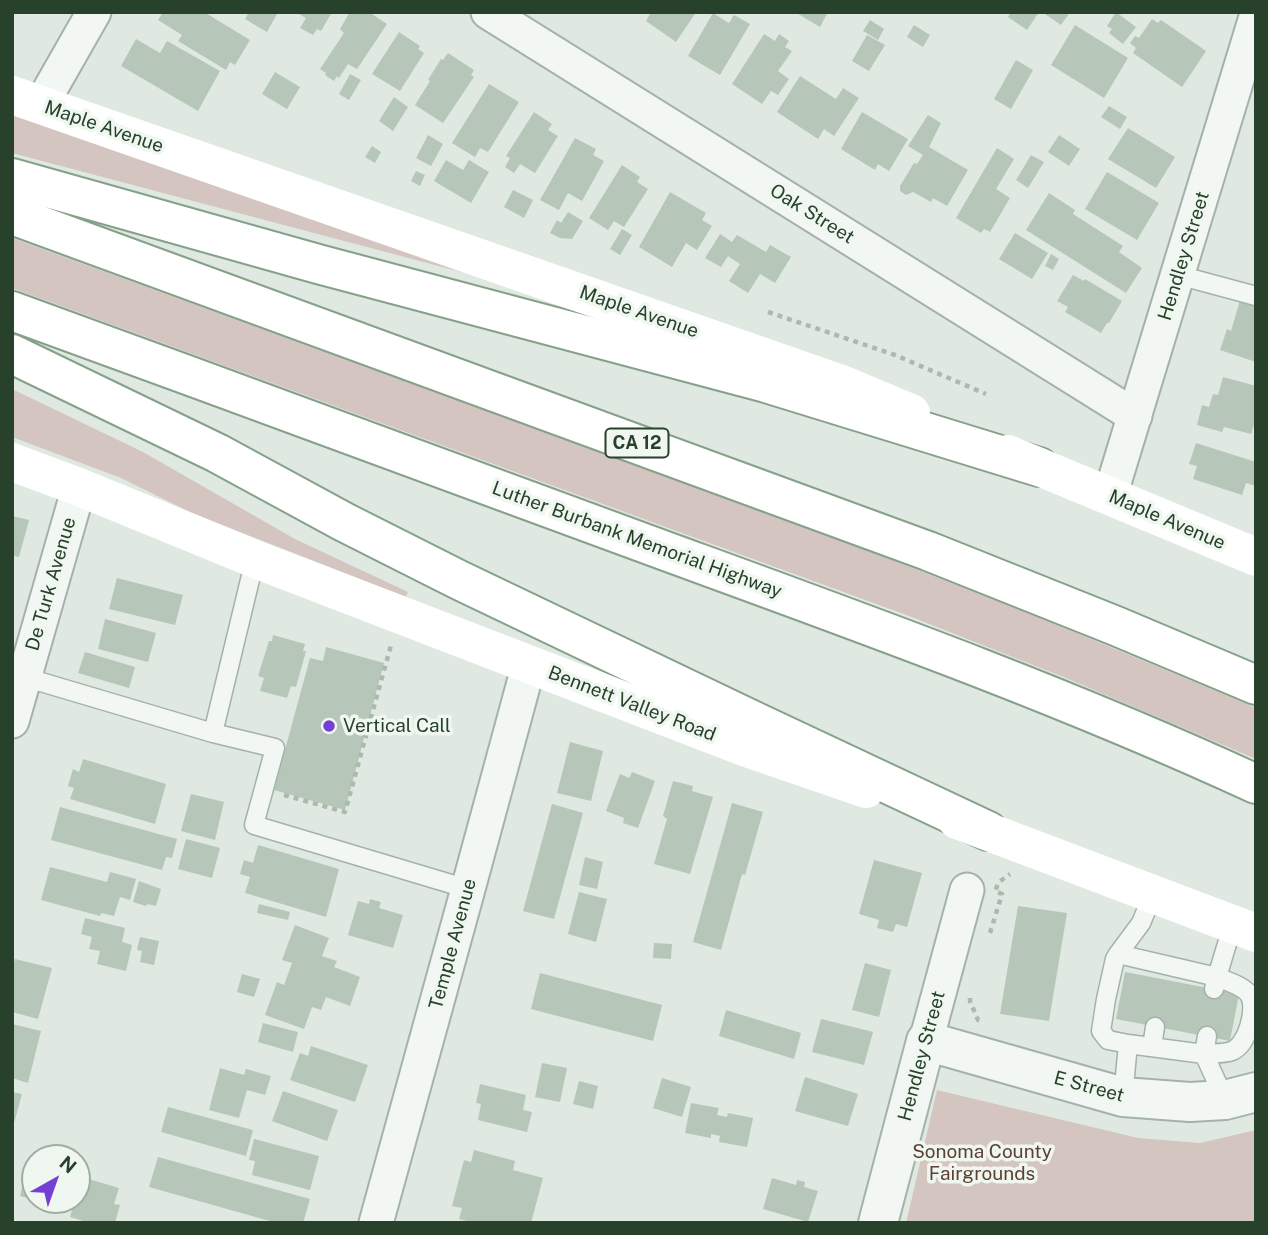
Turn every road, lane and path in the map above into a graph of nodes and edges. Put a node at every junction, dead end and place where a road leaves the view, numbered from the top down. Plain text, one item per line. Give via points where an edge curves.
1 (94, 12) edge
2 (488, 12) edge
3 (1246, 19) edge
4 (26, 100) edge
5 (12, 178) edge
6 (12, 215) edge
7 (1178, 275) junction
8 (1256, 296) edge
9 (12, 311) edge
10 (768, 312) dead end
11 (12, 354) edge
12 (986, 394) dead end
13 (1135, 416) junction
14 (12, 462) edge
15 (1040, 467) junction
16 (79, 487) junction
17 (1110, 496) junction
18 (1256, 557) edge
19 (255, 559) junction
20 (391, 644) dead end
21 (529, 664) junction
22 (24, 677) junction
23 (1256, 685) edge
24 (12, 721) edge
25 (213, 733) junction
26 (1256, 783) edge
27 (264, 788) junction
28 (988, 831) junction
29 (468, 889) junction
30 (967, 890) dead end
31 (1153, 894) junction
32 (1245, 929) edge
33 (1118, 954) junction
34 (1215, 983) junction
35 (1155, 1027) dead end
36 (926, 1041) junction
37 (1128, 1044) junction
38 (1206, 1045) junction
39 (1152, 1047) junction
40 (1240, 1096) edge
41 (1123, 1097) junction
42 (376, 1223) edge
43 (878, 1223) edge

1 - 4 street
2 - 13 street, Oak Street
3 - 7 street, Hendley Street
4 - 15 main road, Maple Avenue via 844,385
5 - 15 main road via 766,383
6 - 23 main road, CA 12 via 928,551
7 - 8 lane
7 - 13 street, Hendley Street
9 - 26 main road, Luther Burbank Memorial Highway via 868,625
10 - 12 path via 895,355
11 - 28 main road via 217,453 459,580
13 - 17 street, Hendley Street
14 - 16 main road, Bennett Valley Road
15 - 17 main road, Maple Avenue
16 - 19 main road, Bennett Valley Road
16 - 22 street, De Turk Avenue
17 - 18 main road, Maple Avenue
19 - 21 main road, Bennett Valley Road
19 - 25 lane
20 - 27 path via 345,812
21 - 28 main road, Bennett Valley Road via 744,747
21 - 29 street, Temple Avenue
22 - 24 street, De Turk Avenue
22 - 25 lane
25 - 27 lane via 275,748
27 - 29 lane via 254,825
28 - 31 main road, Bennett Valley Road
29 - 42 street, Temple Avenue
30 - 36 street, Hendley Street
31 - 32 main road, Bennett Valley Road
31 - 33 lane via 1141,923
32 - 34 lane
33 - 34 lane via 1163,972
33 - 37 lane via 1101,1031 1108,1040
34 - 38 lane via 1250,995 1250,1027 1233,1051
35 - 39 lane
36 - 41 street, E Street
36 - 43 street, Hendley Street
37 - 39 lane
37 - 41 lane
38 - 39 lane
38 - 40 lane
40 - 41 street, E Street via 1191,1102

